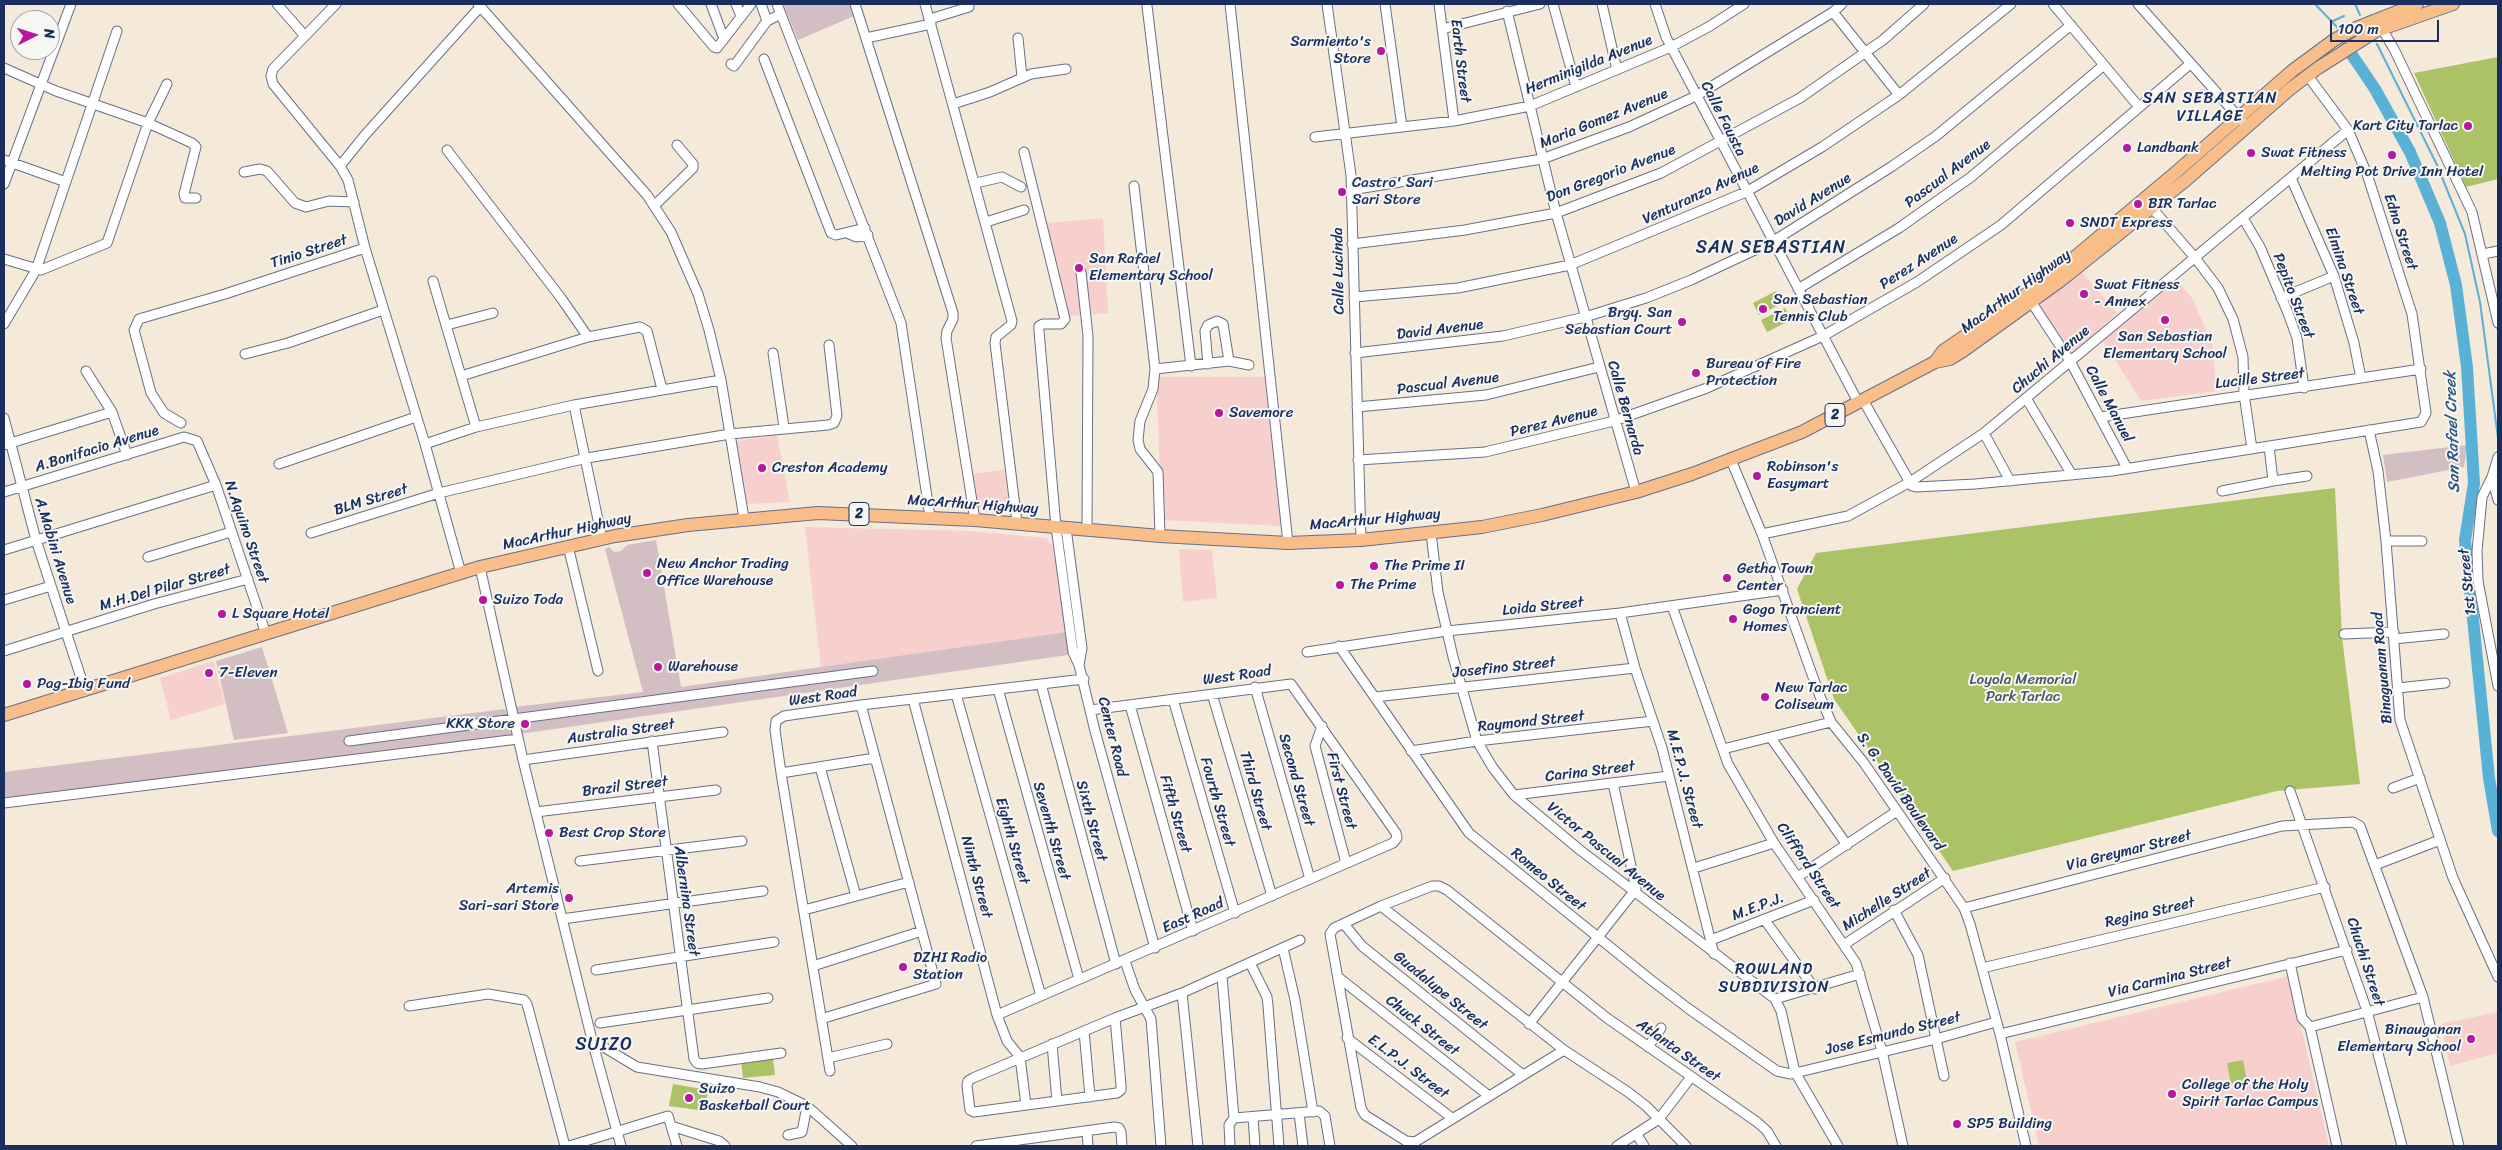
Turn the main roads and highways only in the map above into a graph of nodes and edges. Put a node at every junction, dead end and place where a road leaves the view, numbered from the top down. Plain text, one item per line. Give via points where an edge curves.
1 (2417, 4) edge
2 (2453, 4) edge
3 (2243, 122) junction
4 (1935, 362) junction
5 (4, 715) edge

1 - 3 highway, MacArthur Highway / 2 via 2372,20 2334,40 2292,71
2 - 3 highway, MacArthur Highway / 2 via 2361,39
3 - 4 highway, MacArthur Highway / 2 via 2051,277 1943,351
3 - 4 highway, MacArthur Highway / 2 via 2152,208 2032,303 1950,359
4 - 5 highway, MacArthur Highway / 2 via 1802,432 1731,460 1636,492 1542,515 1431,533 1288,543 930,517 818,513 744,518 602,539 480,567

